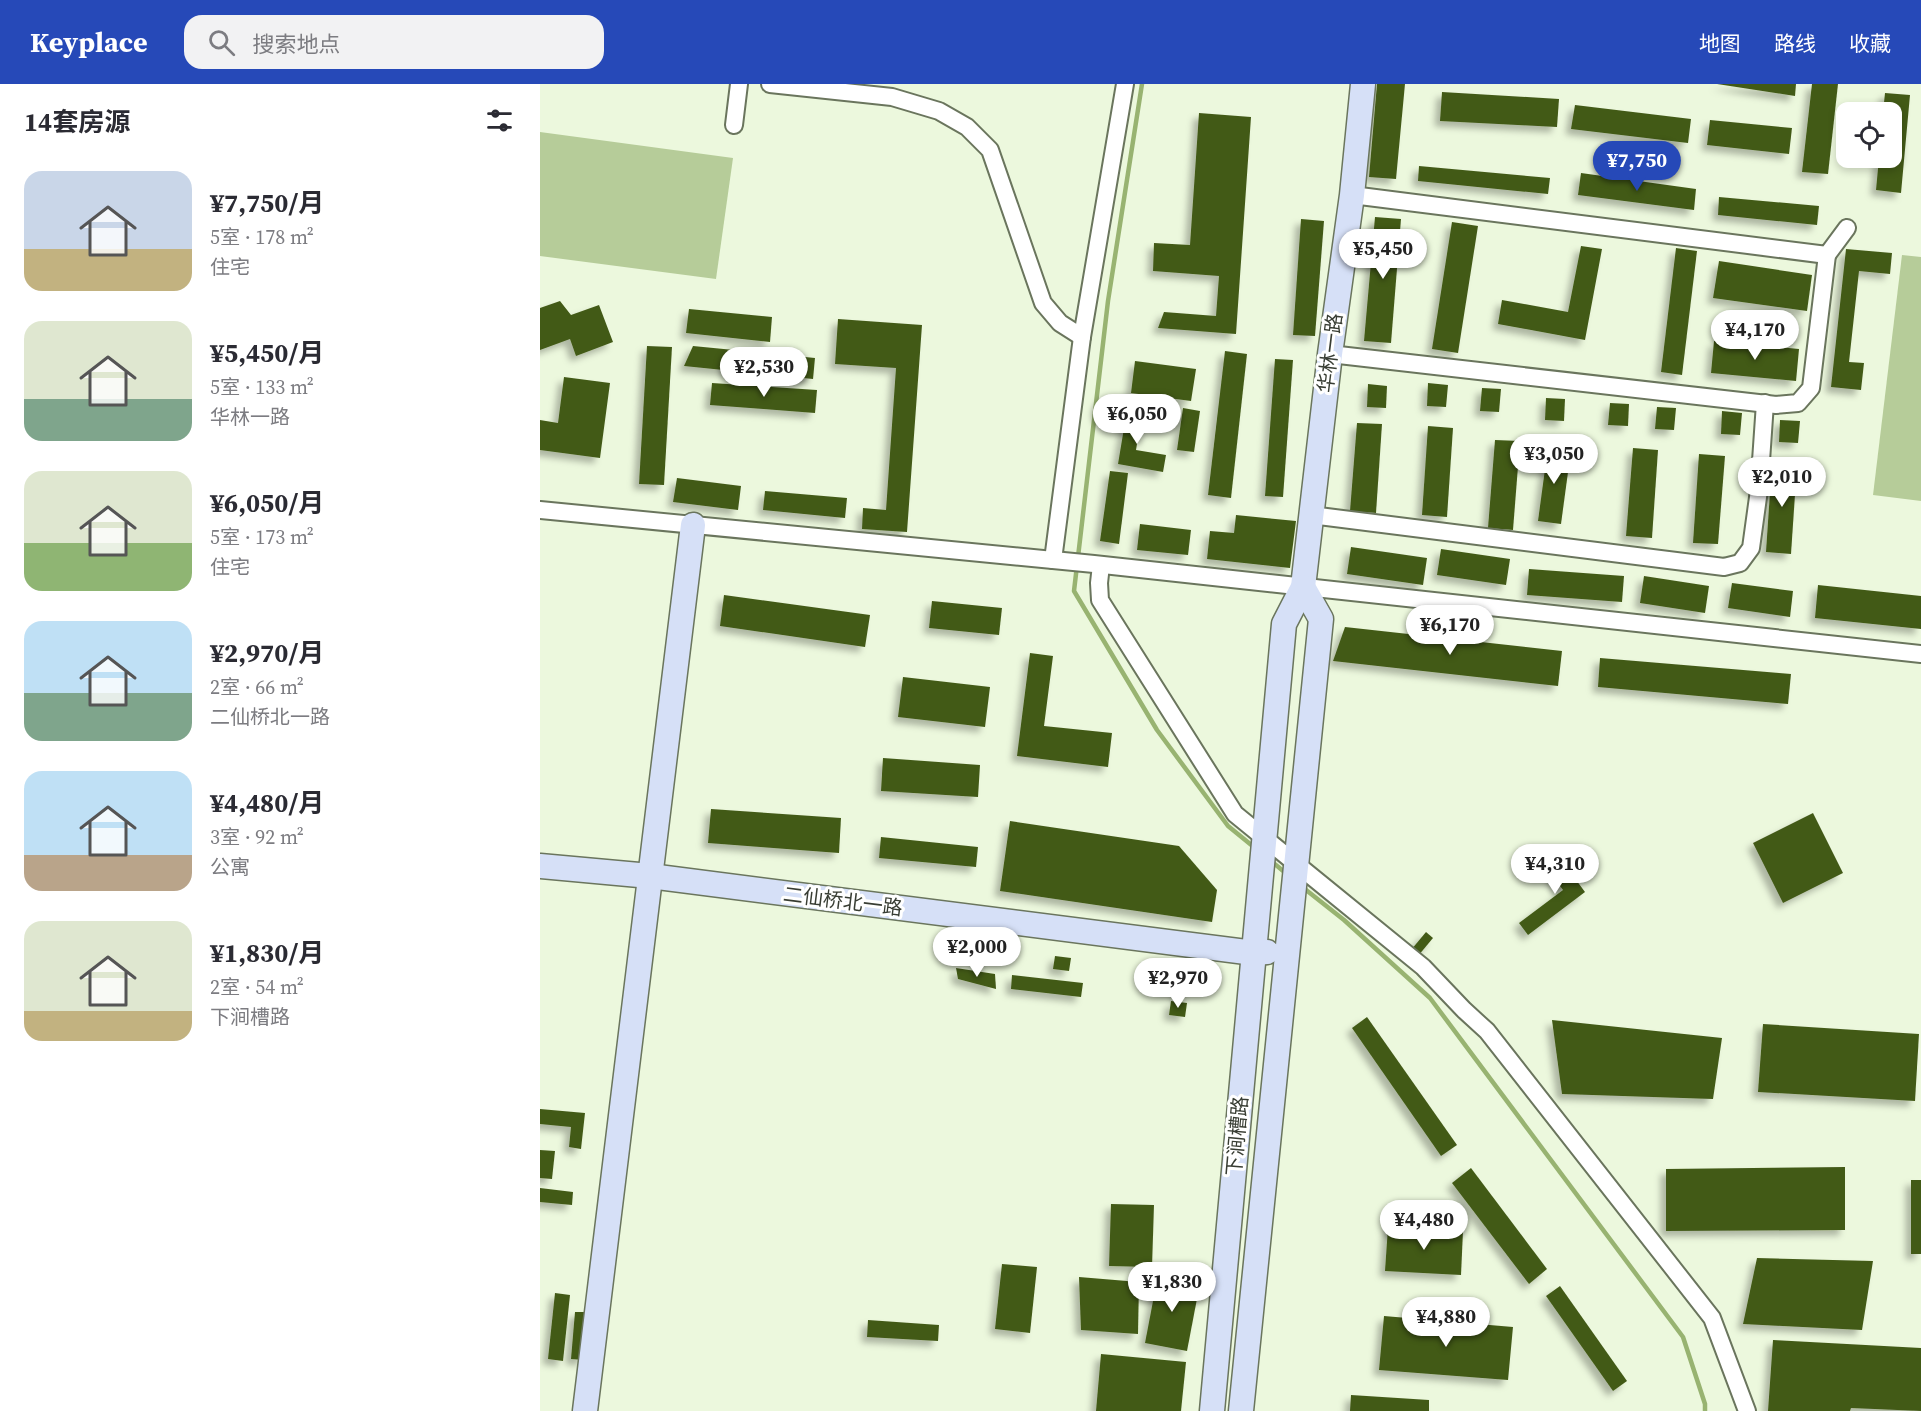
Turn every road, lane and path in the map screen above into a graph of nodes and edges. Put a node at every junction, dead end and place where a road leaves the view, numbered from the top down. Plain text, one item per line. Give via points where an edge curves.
1 (739, 84) edge
2 (770, 84) edge
3 (1125, 84) edge
4 (1363, 84) edge
5 (734, 125) dead end
6 (1352, 195) junction
7 (1847, 228) dead end
8 (1827, 255) junction
9 (1082, 337) junction
10 (1330, 354) junction
11 (1765, 403) junction
12 (540, 510) edge
13 (1311, 515) junction
14 (693, 525) junction
15 (1057, 561) junction
16 (1098, 564) junction
17 (1303, 587) junction
18 (1921, 654) edge
19 (1263, 849) junction
20 (540, 866) edge
21 (1295, 875) junction
22 (650, 876) junction
23 (1288, 950) junction
24 (1254, 953) junction
25 (585, 1411) edge
26 (1212, 1411) edge
27 (1241, 1411) edge
28 (1747, 1411) edge

1 - 5 street
2 - 9 street via 892,97 939,111 967,127 990,150 1043,303 1060,323
3 - 9 street
4 - 6 street, 华林一路
6 - 8 street
6 - 10 street, 华林一路
7 - 8 street
8 - 11 street via 1811,388 1798,403
9 - 15 street
10 - 11 street
10 - 13 street, 华林一路
11 - 13 street via 1751,548 1740,563 1724,567
12 - 14 street
13 - 17 street, 华林一路
14 - 15 street
14 - 22 street
15 - 16 street
16 - 17 street
16 - 19 street via 1100,600 1235,814
17 - 18 street
17 - 19 street, 下涧槽路 via 1284,624
17 - 21 street, 下涧槽路 via 1321,619
19 - 21 street
19 - 24 street, 下涧槽路
20 - 22 street, 二仙桥北一路
21 - 23 street, 下涧槽路
21 - 28 street via 1423,967 1487,1031 1712,1318
22 - 24 street, 二仙桥北一路
22 - 25 street
23 - 24 street, 二仙桥北一路
23 - 27 street, 下涧槽路
24 - 26 street, 下涧槽路

